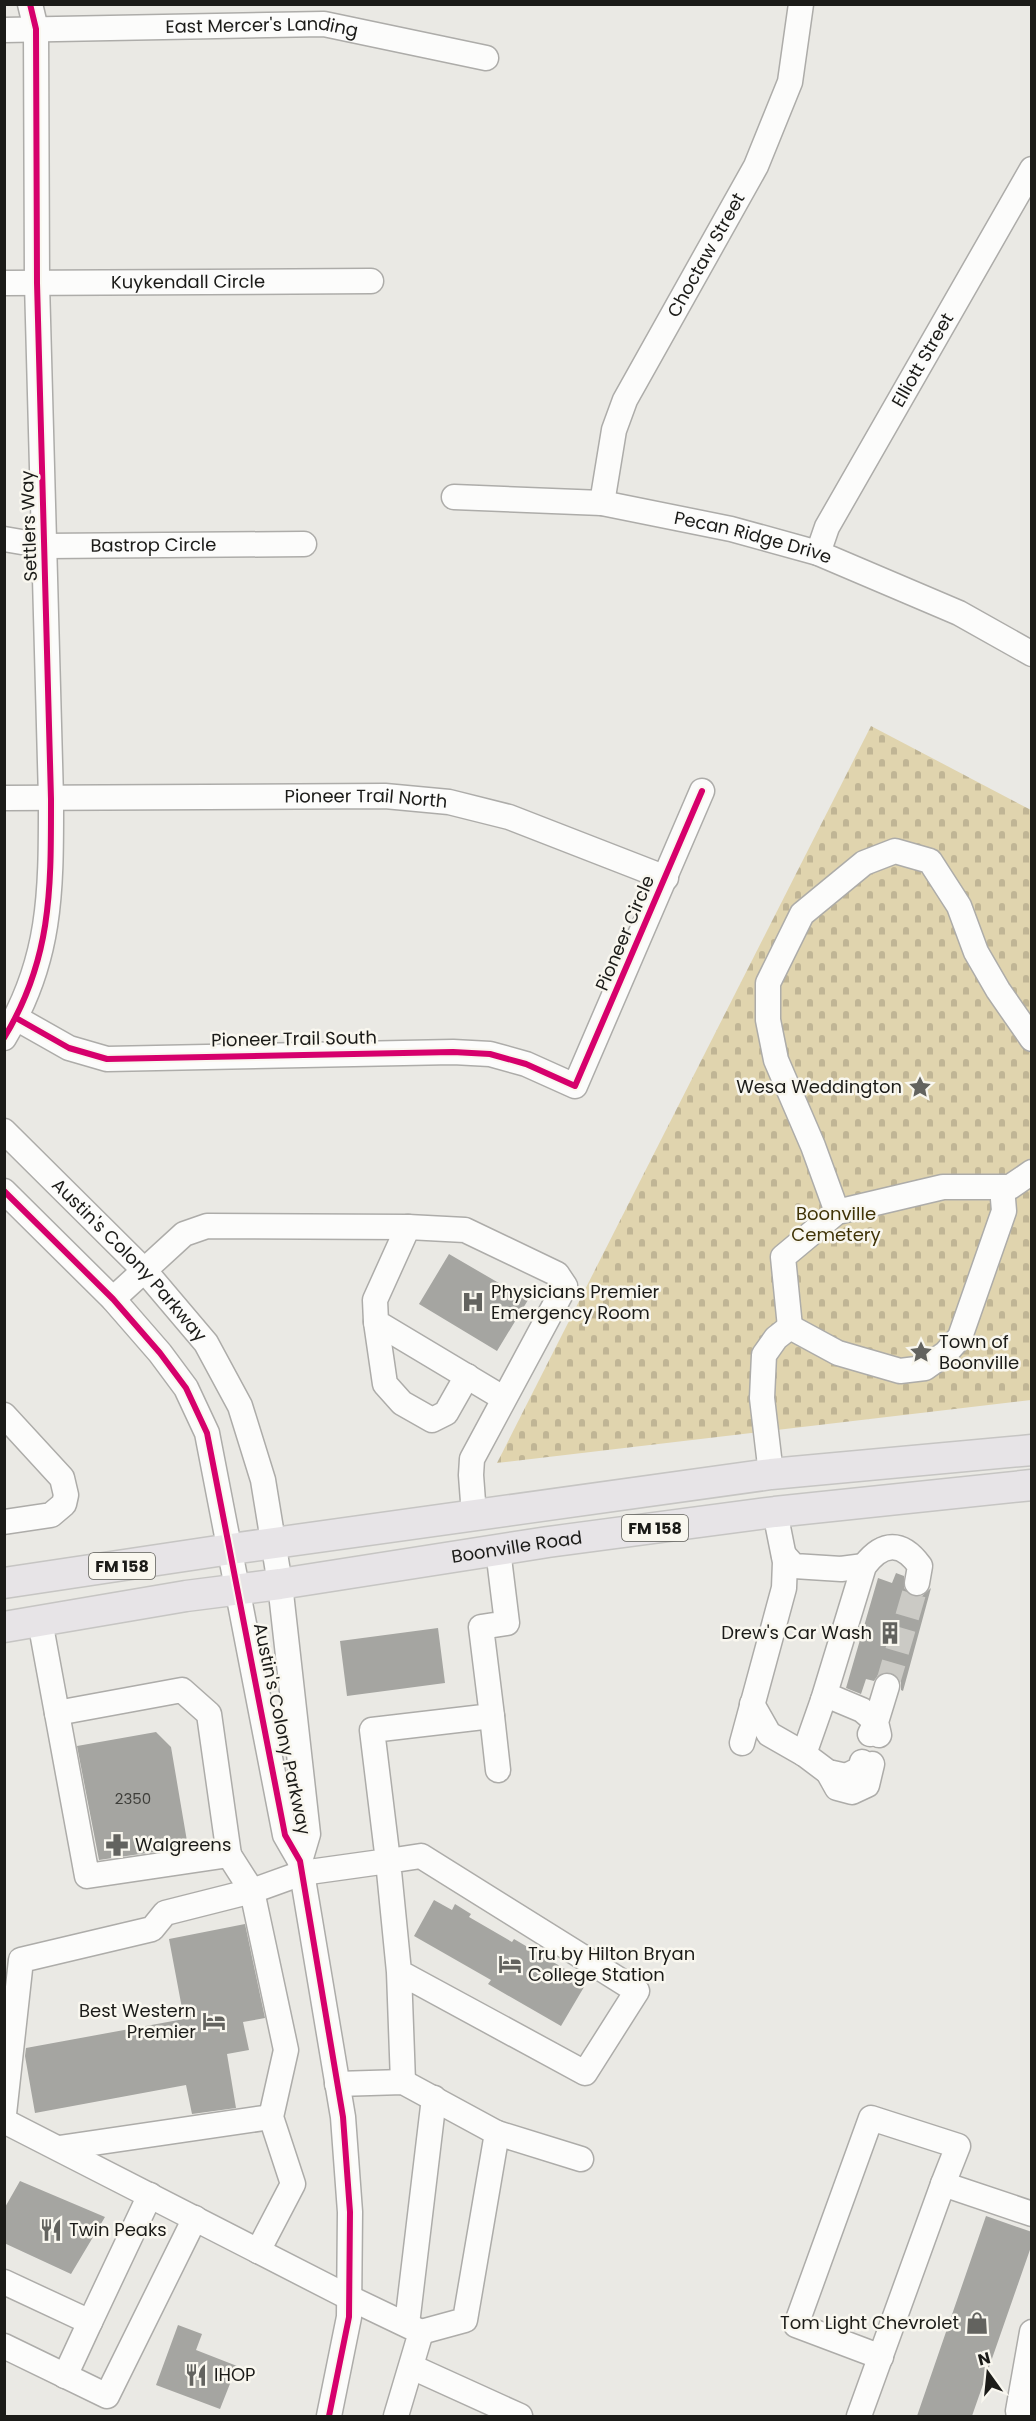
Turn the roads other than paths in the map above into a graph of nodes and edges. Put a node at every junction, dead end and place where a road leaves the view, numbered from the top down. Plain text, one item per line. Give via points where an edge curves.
1 (30, 4) edge
2 (801, 4) edge
3 (36, 29) junction
4 (4, 30) edge
5 (486, 58) dead end
6 (1032, 169) edge
7 (371, 281) dead end
8 (4, 283) edge
9 (37, 283) junction
10 (454, 497) dead end
11 (602, 503) junction
12 (4, 539) edge
13 (304, 544) dead end
14 (45, 546) junction
15 (818, 553) junction
16 (1032, 654) edge
17 (702, 791) dead end
18 (4, 798) edge
19 (51, 799) junction
20 (666, 878) junction
21 (10, 1028) edge
22 (1032, 1039) edge
23 (575, 1086) joint
24 (4, 1131) edge
25 (1032, 1172) edge
26 (1002, 1187) junction
27 (4, 1191) edge
28 (837, 1212) junction
29 (408, 1227) junction
30 (146, 1271) junction
31 (113, 1299) junction
32 (376, 1322) junction
33 (790, 1327) junction
34 (467, 1376) junction
35 (503, 1398) junction
36 (4, 1415) edge
37 (1032, 1450) edge
38 (771, 1474) junction
39 (1032, 1485) edge
40 (775, 1512) junction
41 (474, 1515) junction
42 (6, 1519) edge
43 (273, 1543) junction
44 (231, 1549) junction
45 (498, 1550) junction
46 (784, 1555) junction
47 (864, 1566) junction
48 (4, 1583) edge
49 (917, 1583) tunnel mouth
50 (280, 1584) junction
51 (238, 1589) junction
52 (40, 1621) junction
53 (4, 1627) edge
54 (887, 1686) tunnel mouth
55 (823, 1700) junction
56 (752, 1704) junction
57 (57, 1713) junction
58 (492, 1716) junction
59 (742, 1743) dead end
60 (804, 1754) junction
61 (867, 1763) dead end
62 (498, 1770) dead end
63 (228, 1855) junction
64 (388, 1861) junction
65 (301, 1867) junction
66 (252, 1891) junction
67 (399, 1972) junction
68 (403, 2082) junction
69 (337, 2084) junction
70 (434, 2098) junction
71 (4, 2114) edge
72 (271, 2117) junction
73 (4, 2121) edge
74 (497, 2133) junction
75 (59, 2148) junction
76 (581, 2159) dead end
77 (943, 2184) junction
78 (150, 2195) junction
79 (1032, 2214) edge
80 (195, 2218) junction
81 (258, 2251) junction
82 (4, 2282) edge
83 (350, 2298) junction
84 (90, 2322) junction
85 (414, 2328) junction
86 (1032, 2332) edge
87 (4, 2346) edge
88 (881, 2357) junction
89 (412, 2367) junction
90 (65, 2376) junction
91 (1032, 2409) edge
92 (329, 2416) edge
93 (396, 2416) edge
94 (520, 2416) edge
95 (860, 2416) edge

1 - 3 street, Settlers Way
2 - 11 street, Choctaw Street via 790,82 756,165 625,400 614,430
3 - 4 street, East Mercer's Landing
3 - 5 street, East Mercer's Landing via 324,24
3 - 9 street, Settlers Way
6 - 15 street, Elliott Street via 827,527
7 - 9 street, Kuykendall Circle
8 - 9 street, Kuykendall Circle
9 - 14 street, Settlers Way
10 - 11 street, Pecan Ridge Drive
11 - 15 street, Pecan Ridge Drive via 731,529
12 - 14 street, Bastrop Circle
13 - 14 street, Bastrop Circle
14 - 19 street, Settlers Way
15 - 16 street, Pecan Ridge Drive via 959,613
17 - 20 street, Pioneer Circle
18 - 19 street, Pioneer Trail North
19 - 20 street, Pioneer Trail North via 385,796 448,802 509,818
19 - 21 street, Settlers Way via 51,870 45,934 36,971
20 - 23 street, Pioneer Circle
21 - 23 street, Pioneer Trail South via 107,1059 490,1054 526,1064
22 - 28 street via 976,952 959,906 930,861 895,851 864,863 815,902 802,914 768,983 768,1020 776,1060
24 - 30 street, Austin's Colony Parkway
25 - 26 street via 1011,1186
26 - 28 street via 943,1187
26 - 33 street via 1004,1211 960,1337 925,1368 900,1371 838,1353
27 - 31 street, Austin's Colony Parkway
28 - 33 street via 783,1257
29 - 30 street via 207,1226 184,1234
29 - 32 street via 375,1300
29 - 35 street via 465,1230 557,1274 565,1286
30 - 31 street
30 - 43 street, Austin's Colony Parkway via 206,1343 240,1406 263,1480
31 - 44 street, Austin's Colony Parkway via 160,1353 190,1397 207,1433
32 - 34 street
32 - 34 street via 385,1384 402,1402 432,1420 446,1413
33 - 38 street via 764,1355 762,1398
34 - 35 street
35 - 41 street via 472,1459
36 - 42 street via 62,1478 66,1495 64,1504 51,1515
37 - 38 main road, Boonville Road / FM 158
38 - 40 main road
38 - 41 main road, Boonville Road / FM 158
39 - 40 main road, Boonville Road / FM 158
40 - 45 main road, Boonville Road / FM 158
40 - 46 street
41 - 43 main road, Boonville Road / FM 158
43 - 44 main road, Boonville Road / FM 158
43 - 50 street, Austin's Colony Parkway
44 - 48 main road, Boonville Road / FM 158
44 - 51 street, Austin's Colony Parkway
45 - 50 main road, Boonville Road / FM 158
45 - 58 street via 507,1623 481,1627
46 - 47 street via 794,1566
46 - 56 street via 784,1588
47 - 49 street via 873,1554 884,1550 895,1547 909,1551 920,1566
47 - 55 street
50 - 51 main road, Boonville Road / FM 158
50 - 65 street, Austin's Colony Parkway via 308,1834
51 - 52 main road, Boonville Road / FM 158
51 - 65 street, Austin's Colony Parkway via 285,1835
52 - 53 main road, Boonville Road / FM 158
52 - 57 street
54 - 55 street via 875,1731 862,1710 831,1697
55 - 60 street
56 - 59 street
56 - 60 street via 769,1734
57 - 63 street via 182,1690 209,1714
57 - 63 street via 87,1876
58 - 62 street
58 - 64 street via 372,1730
60 - 61 street via 828,1772 837,1788 852,1792 867,1785
63 - 66 street
64 - 65 street
64 - 67 street
64 - 67 street via 421,1856 637,1991 585,2073
65 - 66 street
65 - 69 street, Austin's Colony Parkway
66 - 71 street via 165,1913 152,1929 21,1960
66 - 72 street via 286,2050
67 - 68 street
68 - 69 street
68 - 70 street
69 - 83 street, Austin's Colony Parkway via 350,2211
70 - 74 street
70 - 85 street
72 - 75 street
72 - 81 street via 293,2184
73 - 75 street
74 - 76 street
74 - 85 street via 465,2320
75 - 78 street
77 - 79 street
77 - 88 street
77 - 88 street via 958,2146 871,2118 796,2325
78 - 80 street
78 - 84 street
80 - 81 street
80 - 90 street via 107,2396
81 - 83 street
82 - 84 street
83 - 85 street
83 - 92 street, Austin's Colony Parkway
84 - 90 street
85 - 89 street
86 - 91 street via 1018,2411
87 - 90 street
88 - 95 street
89 - 93 street
89 - 94 street

